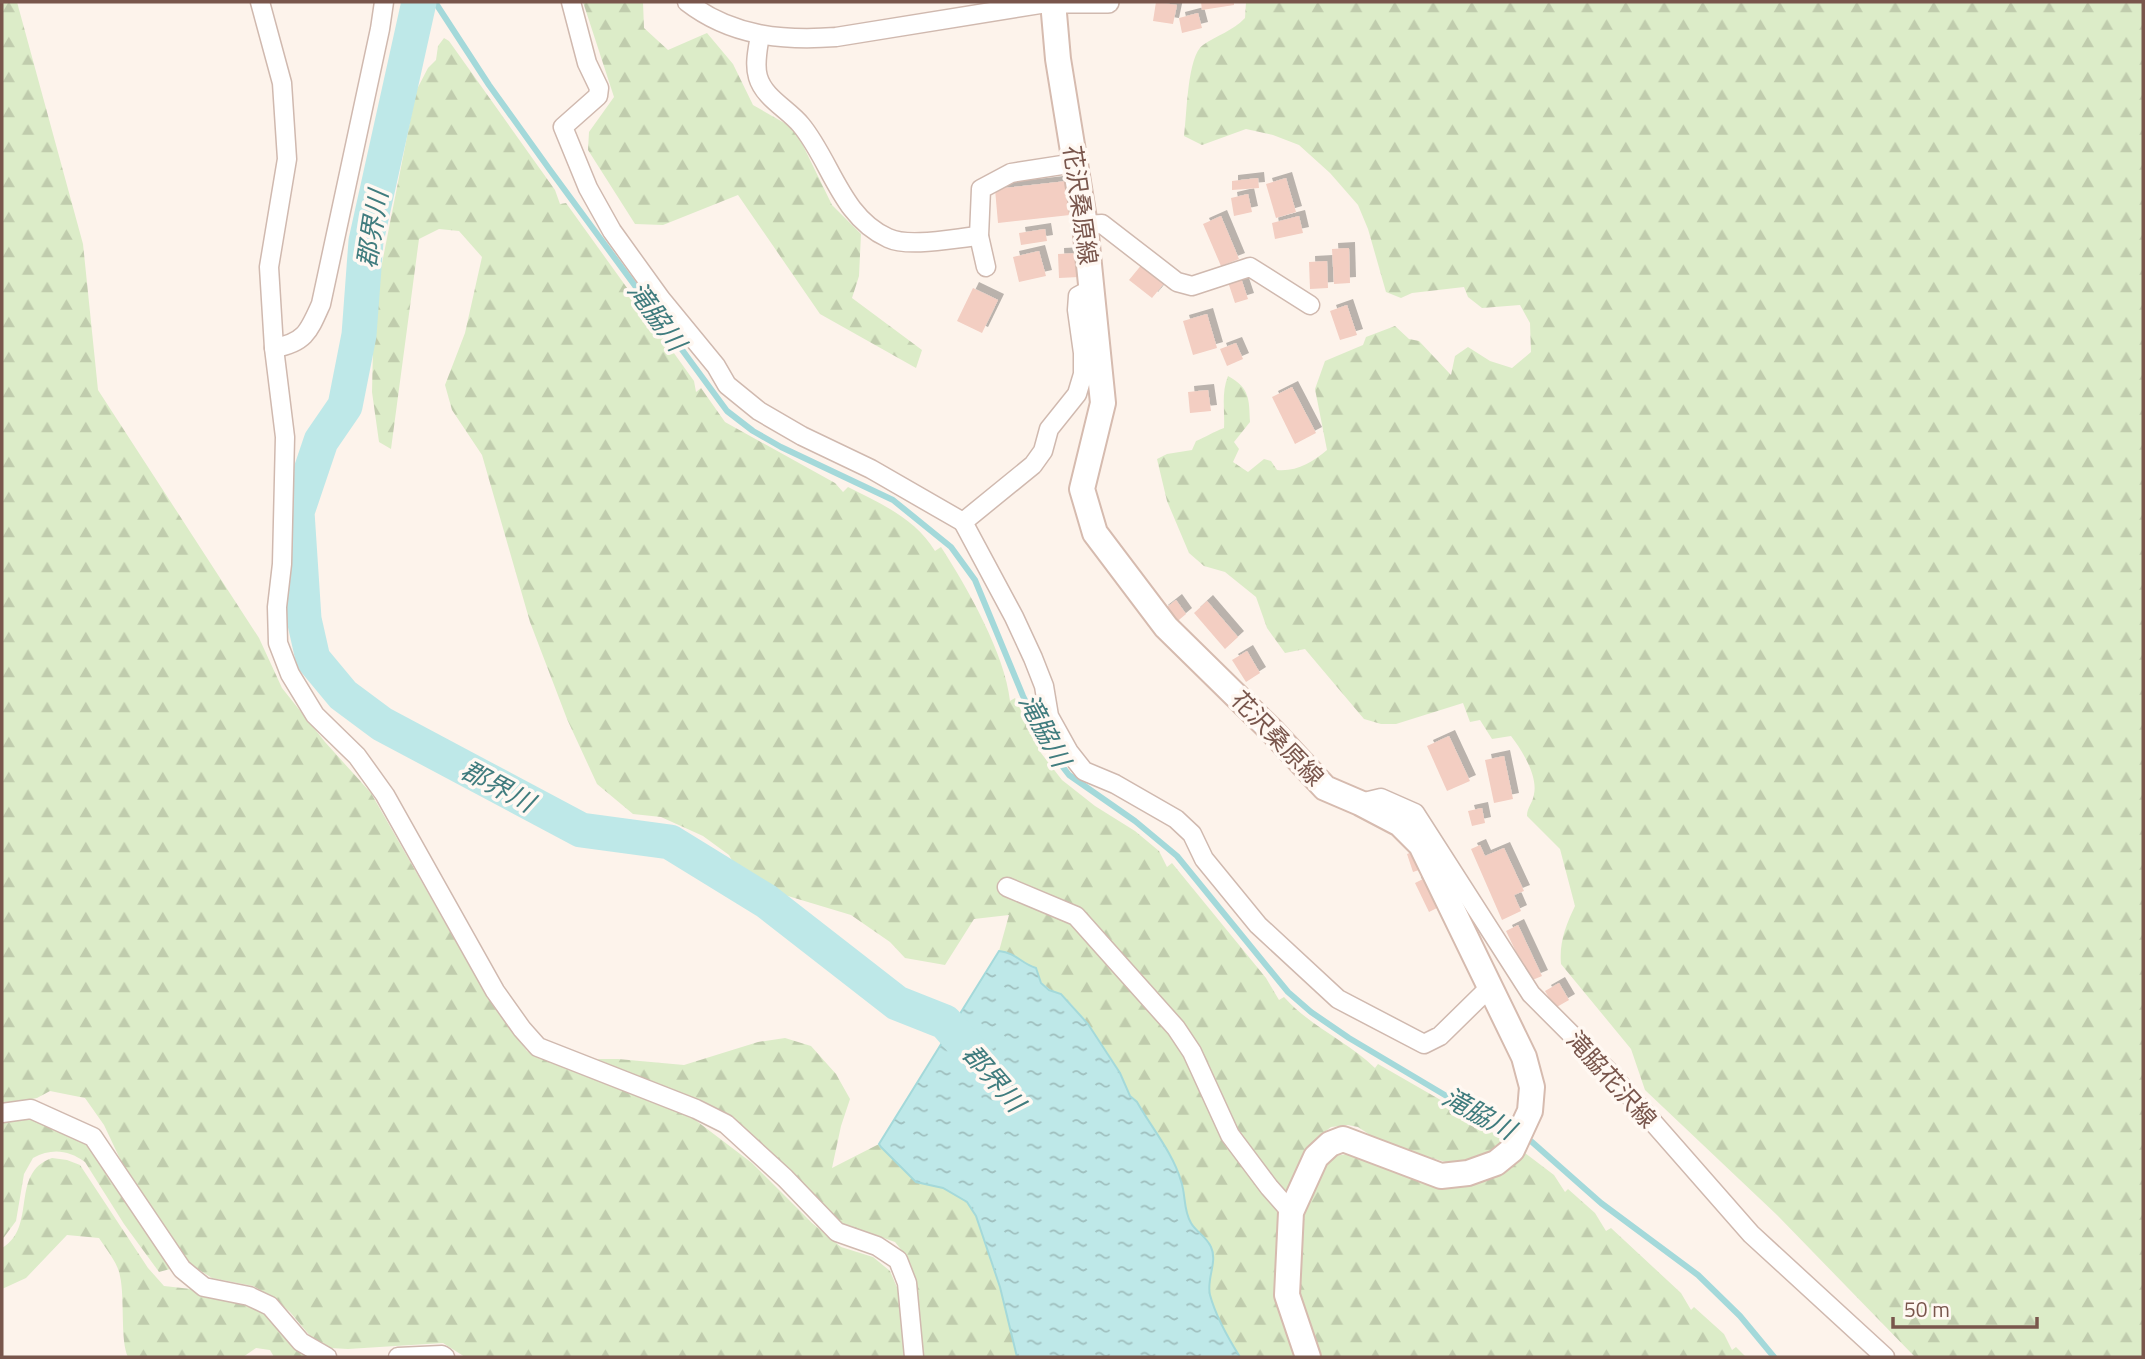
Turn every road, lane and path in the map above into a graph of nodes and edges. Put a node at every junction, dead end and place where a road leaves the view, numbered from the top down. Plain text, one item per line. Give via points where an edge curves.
1 (260, 2) edge
2 (384, 2) edge
3 (571, 2) edge
4 (687, 2) edge
5 (1053, 2) edge
6 (1108, 2) edge
7 (760, 35) junction
8 (1075, 163) junction
9 (1085, 225) junction
10 (979, 236) junction
11 (986, 267) dead end
12 (1093, 288) junction
13 (1310, 305) dead end
14 (274, 348) junction
15 (963, 522) junction
16 (1360, 803) junction
17 (1007, 887) dead end
18 (1491, 986) junction
19 (2, 1113) edge
20 (1291, 1212) junction
21 (327, 1357) edge
22 (398, 1357) edge
23 (445, 1357) edge
24 (914, 1357) edge
25 (1308, 1357) edge
26 (1885, 1357) edge

1 - 14 street via 282,83 287,159 269,267
2 - 14 street via 321,304 309,331
3 - 15 street via 598,96 563,127 612,231 661,299 727,385 760,411
4 - 7 street via 724,24
5 - 6 street
5 - 7 street via 836,37
5 - 8 main road, 花沢桑原線
7 - 10 street via 756,66 762,86 811,137 838,188 863,221 891,240
8 - 9 main road, 花沢桑原線
8 - 10 street via 1012,173 981,189
9 - 12 main road, 花沢桑原線
9 - 13 street via 1102,224 1177,282 1192,286 1250,267
10 - 11 street
12 - 15 street via 1078,296 1083,374 1077,394 1049,429 1033,465
12 - 16 main road, 花沢桑原線 via 1103,403 1082,489 1095,533 1166,627 1325,788
14 - 24 street via 285,437 278,643 315,715 357,756 384,795 495,991 522,1029 538,1046 726,1124 837,1232 877,1246 898,1260 907,1283
15 - 18 street via 1024,638 1044,686 1049,716 1069,752 1084,771 1176,818 1258,925 1338,999 1423,1044 1440,1036
16 - 18 main road, 花沢桑原線 via 1400,824 1421,845
16 - 26 street, 滝脇花沢線 via 1381,799 1415,813 1531,994 1608,1070 1751,1234
17 - 20 street via 1076,916 1177,1028 1230,1135
18 - 20 main road, 花沢桑原線 via 1524,1057 1532,1087 1530,1111 1512,1150 1496,1163 1441,1176 1343,1139 1316,1157
19 - 21 street via 31,1109 93,1137 182,1269 204,1287 249,1296 270,1306 301,1342
20 - 25 main road, 花沢桑原線 via 1287,1295
22 - 23 street

